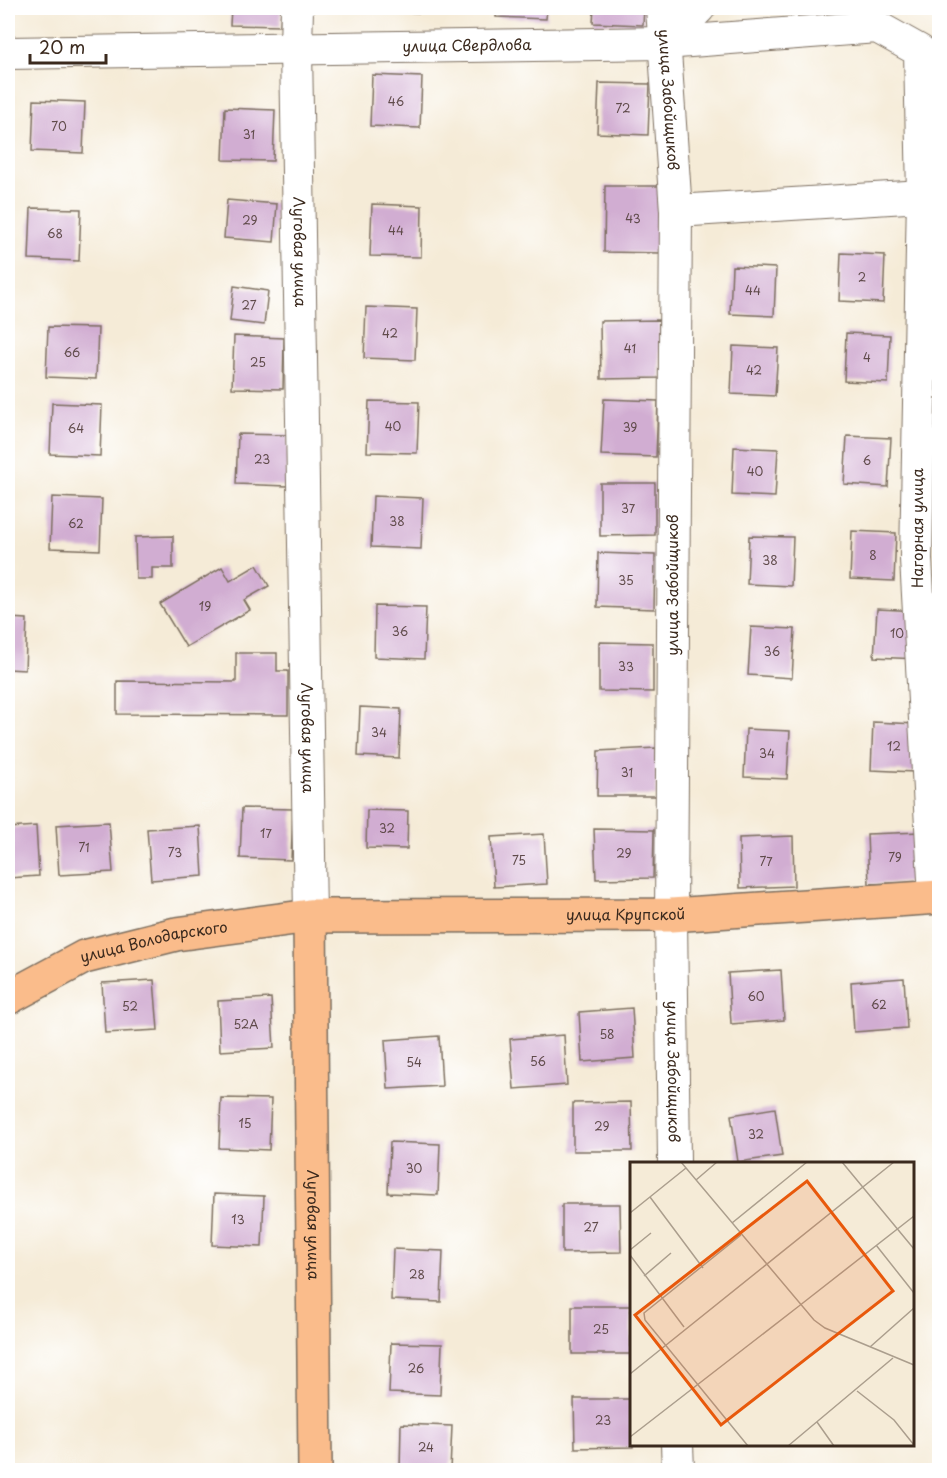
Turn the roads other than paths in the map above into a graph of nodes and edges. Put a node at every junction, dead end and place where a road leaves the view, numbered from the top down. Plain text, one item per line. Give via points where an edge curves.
1 (297, 8) edge
2 (662, 8) edge
3 (699, 8) edge
4 (663, 43) junction
5 (296, 48) junction
6 (920, 51) joint
7 (8, 53) edge
8 (931, 196) edge
9 (676, 211) junction
10 (928, 559) edge
11 (937, 897) edge
12 (671, 915) junction
13 (310, 916) junction
14 (8, 998) edge
15 (674, 1162) edge
16 (677, 1445) edge
17 (315, 1470) edge
18 (678, 1470) edge

1 - 5 street, Луговая улица
2 - 4 street, улица Забойщиков
3 - 4 street
4 - 5 street, улица Свердлова
4 - 6 street, улица Свердлова via 877,27
4 - 9 street, улица Забойщиков
5 - 7 street, улица Свердлова
5 - 13 street, Луговая улица
6 - 8 street, Нагорная улица
8 - 9 street
8 - 10 street, Нагорная улица
9 - 12 street, улица Забойщиков
10 - 11 street, Нагорная улица
11 - 12 main road, улица Крупской
12 - 13 main road, улица Крупской
12 - 15 street, улица Забойщиков
13 - 14 main road, улица Володарского via 176,934 84,957
13 - 17 main road, Луговая улица
16 - 18 street

